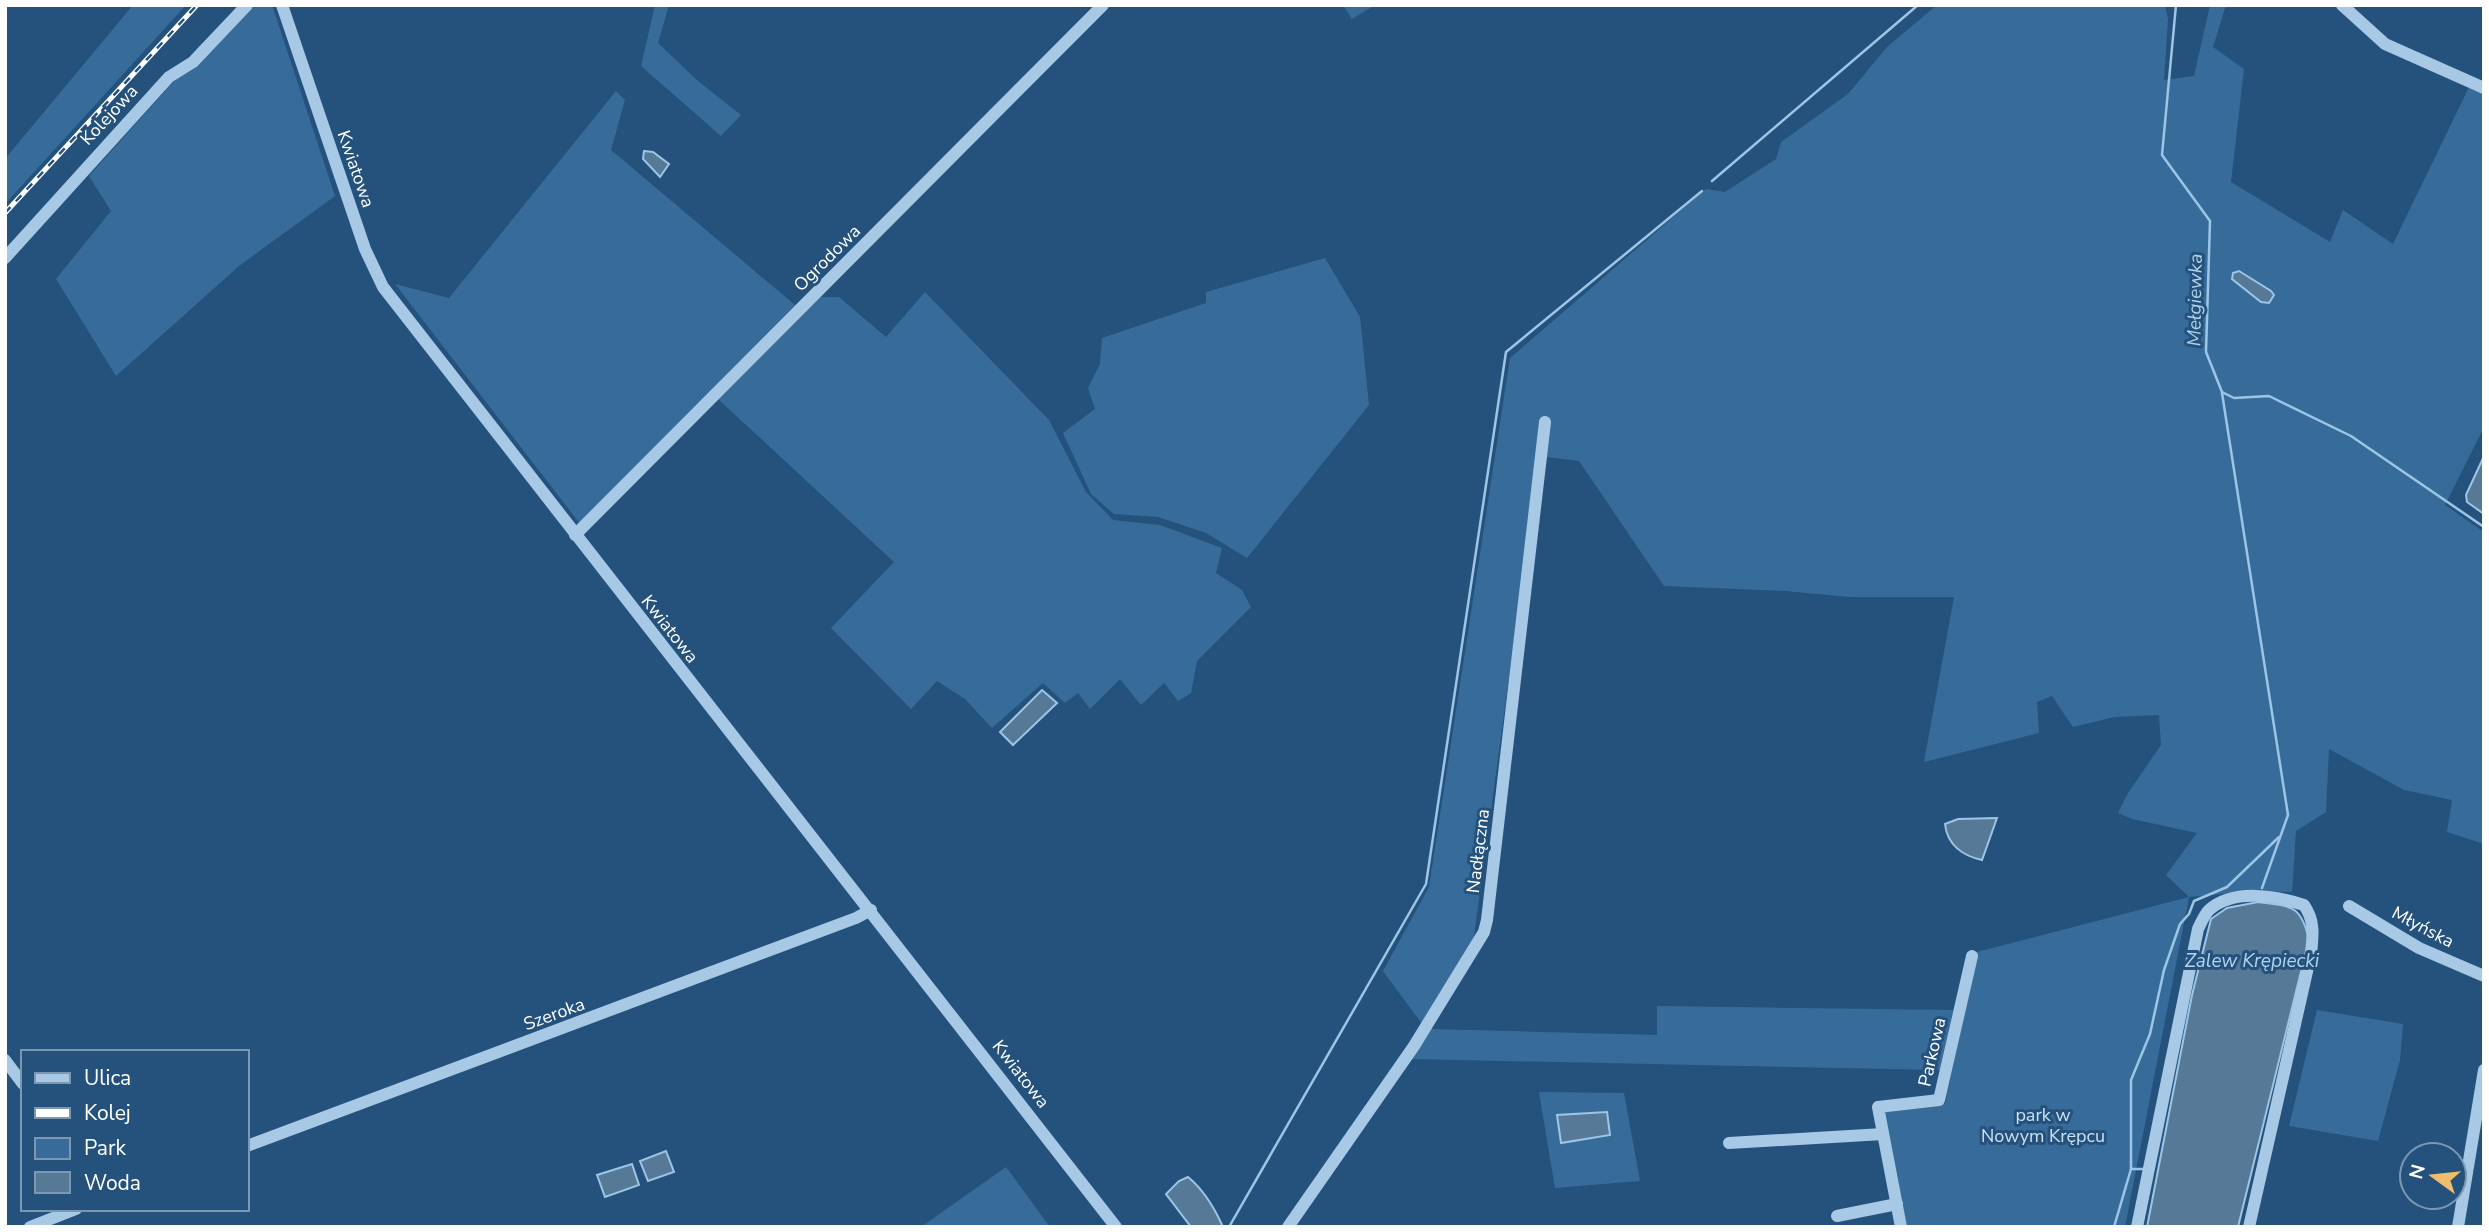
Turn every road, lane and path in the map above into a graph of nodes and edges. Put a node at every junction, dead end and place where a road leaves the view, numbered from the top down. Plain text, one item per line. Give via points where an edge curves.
1 (247, 5) edge
2 (282, 5) edge
3 (1103, 5) edge
4 (2342, 5) edge
5 (2484, 88) edge
6 (5, 258) edge
7 (1545, 422) dead end
8 (575, 535) junction
9 (2349, 906) dead end
10 (871, 910) junction
11 (1972, 956) dead end
12 (2484, 976) edge
13 (5, 1060) edge
14 (2484, 1070) edge
15 (21, 1081) edge
16 (1883, 1134) junction
17 (1729, 1143) dead end
18 (248, 1146) edge
19 (1897, 1204) junction
20 (71, 1211) edge
21 (1837, 1216) dead end
22 (30, 1227) edge
23 (1116, 1227) edge
24 (1288, 1227) edge
25 (1901, 1227) edge
26 (2137, 1227) edge
27 (2249, 1227) edge
28 (2458, 1227) edge

1 - 6 street, Kolejowa via 194,62 169,77
2 - 8 street, Kwiatowa via 372,268 399,310
3 - 8 street, Ogrodowa
4 - 5 street via 2385,44
7 - 24 street, Nadłączna via 1484,932 1413,1046
8 - 10 street, Kwiatowa
9 - 12 street, Młyńska via 2419,948
10 - 18 street, Szeroka
10 - 23 street, Kwiatowa
11 - 16 street, Parkowa via 1939,1100 1878,1107
13 - 15 street
14 - 28 street
16 - 17 street
16 - 19 street, Parkowa
19 - 21 street
19 - 25 street, Parkowa
20 - 22 street
26 - 27 street via 2198,929 2207,912 2220,902 2252,895 2304,905 2312,917 2313,934

